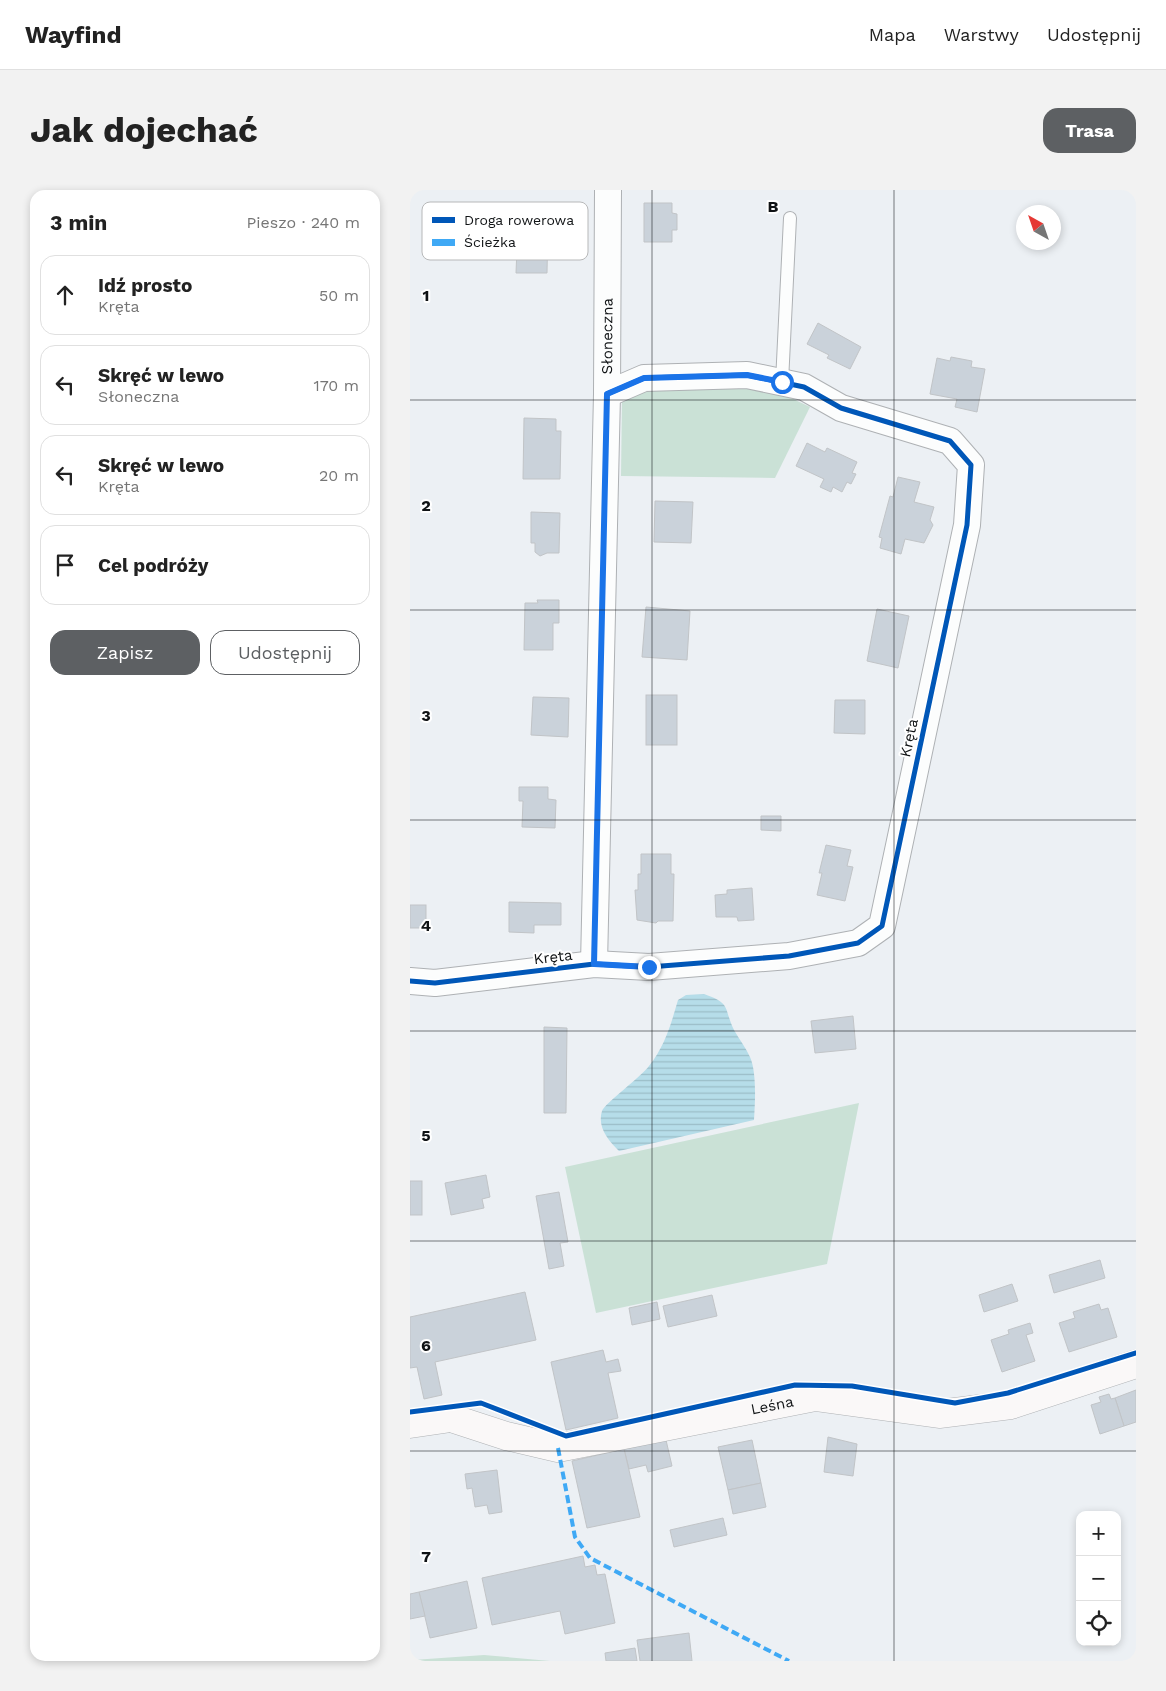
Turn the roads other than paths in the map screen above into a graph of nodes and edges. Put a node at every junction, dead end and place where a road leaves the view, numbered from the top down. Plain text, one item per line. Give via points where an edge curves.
1 (608, 190) edge
2 (790, 218) dead end
3 (782, 382) junction
4 (607, 394) junction
5 (594, 964) junction
6 (410, 981) edge
7 (1136, 1364) edge
8 (410, 1424) edge

1 - 4 street, Słoneczna
2 - 3 lane
3 - 4 street, Kręta via 747,375 644,378
3 - 5 street, Kręta via 804,387 841,408 950,441 971,465 968,525 882,926 858,943 788,956 649,967
4 - 5 street, Słoneczna
5 - 6 street, Kręta via 435,983
7 - 8 street, Leśna via 1011,1405 939,1414 815,1397 558,1448 451,1418

